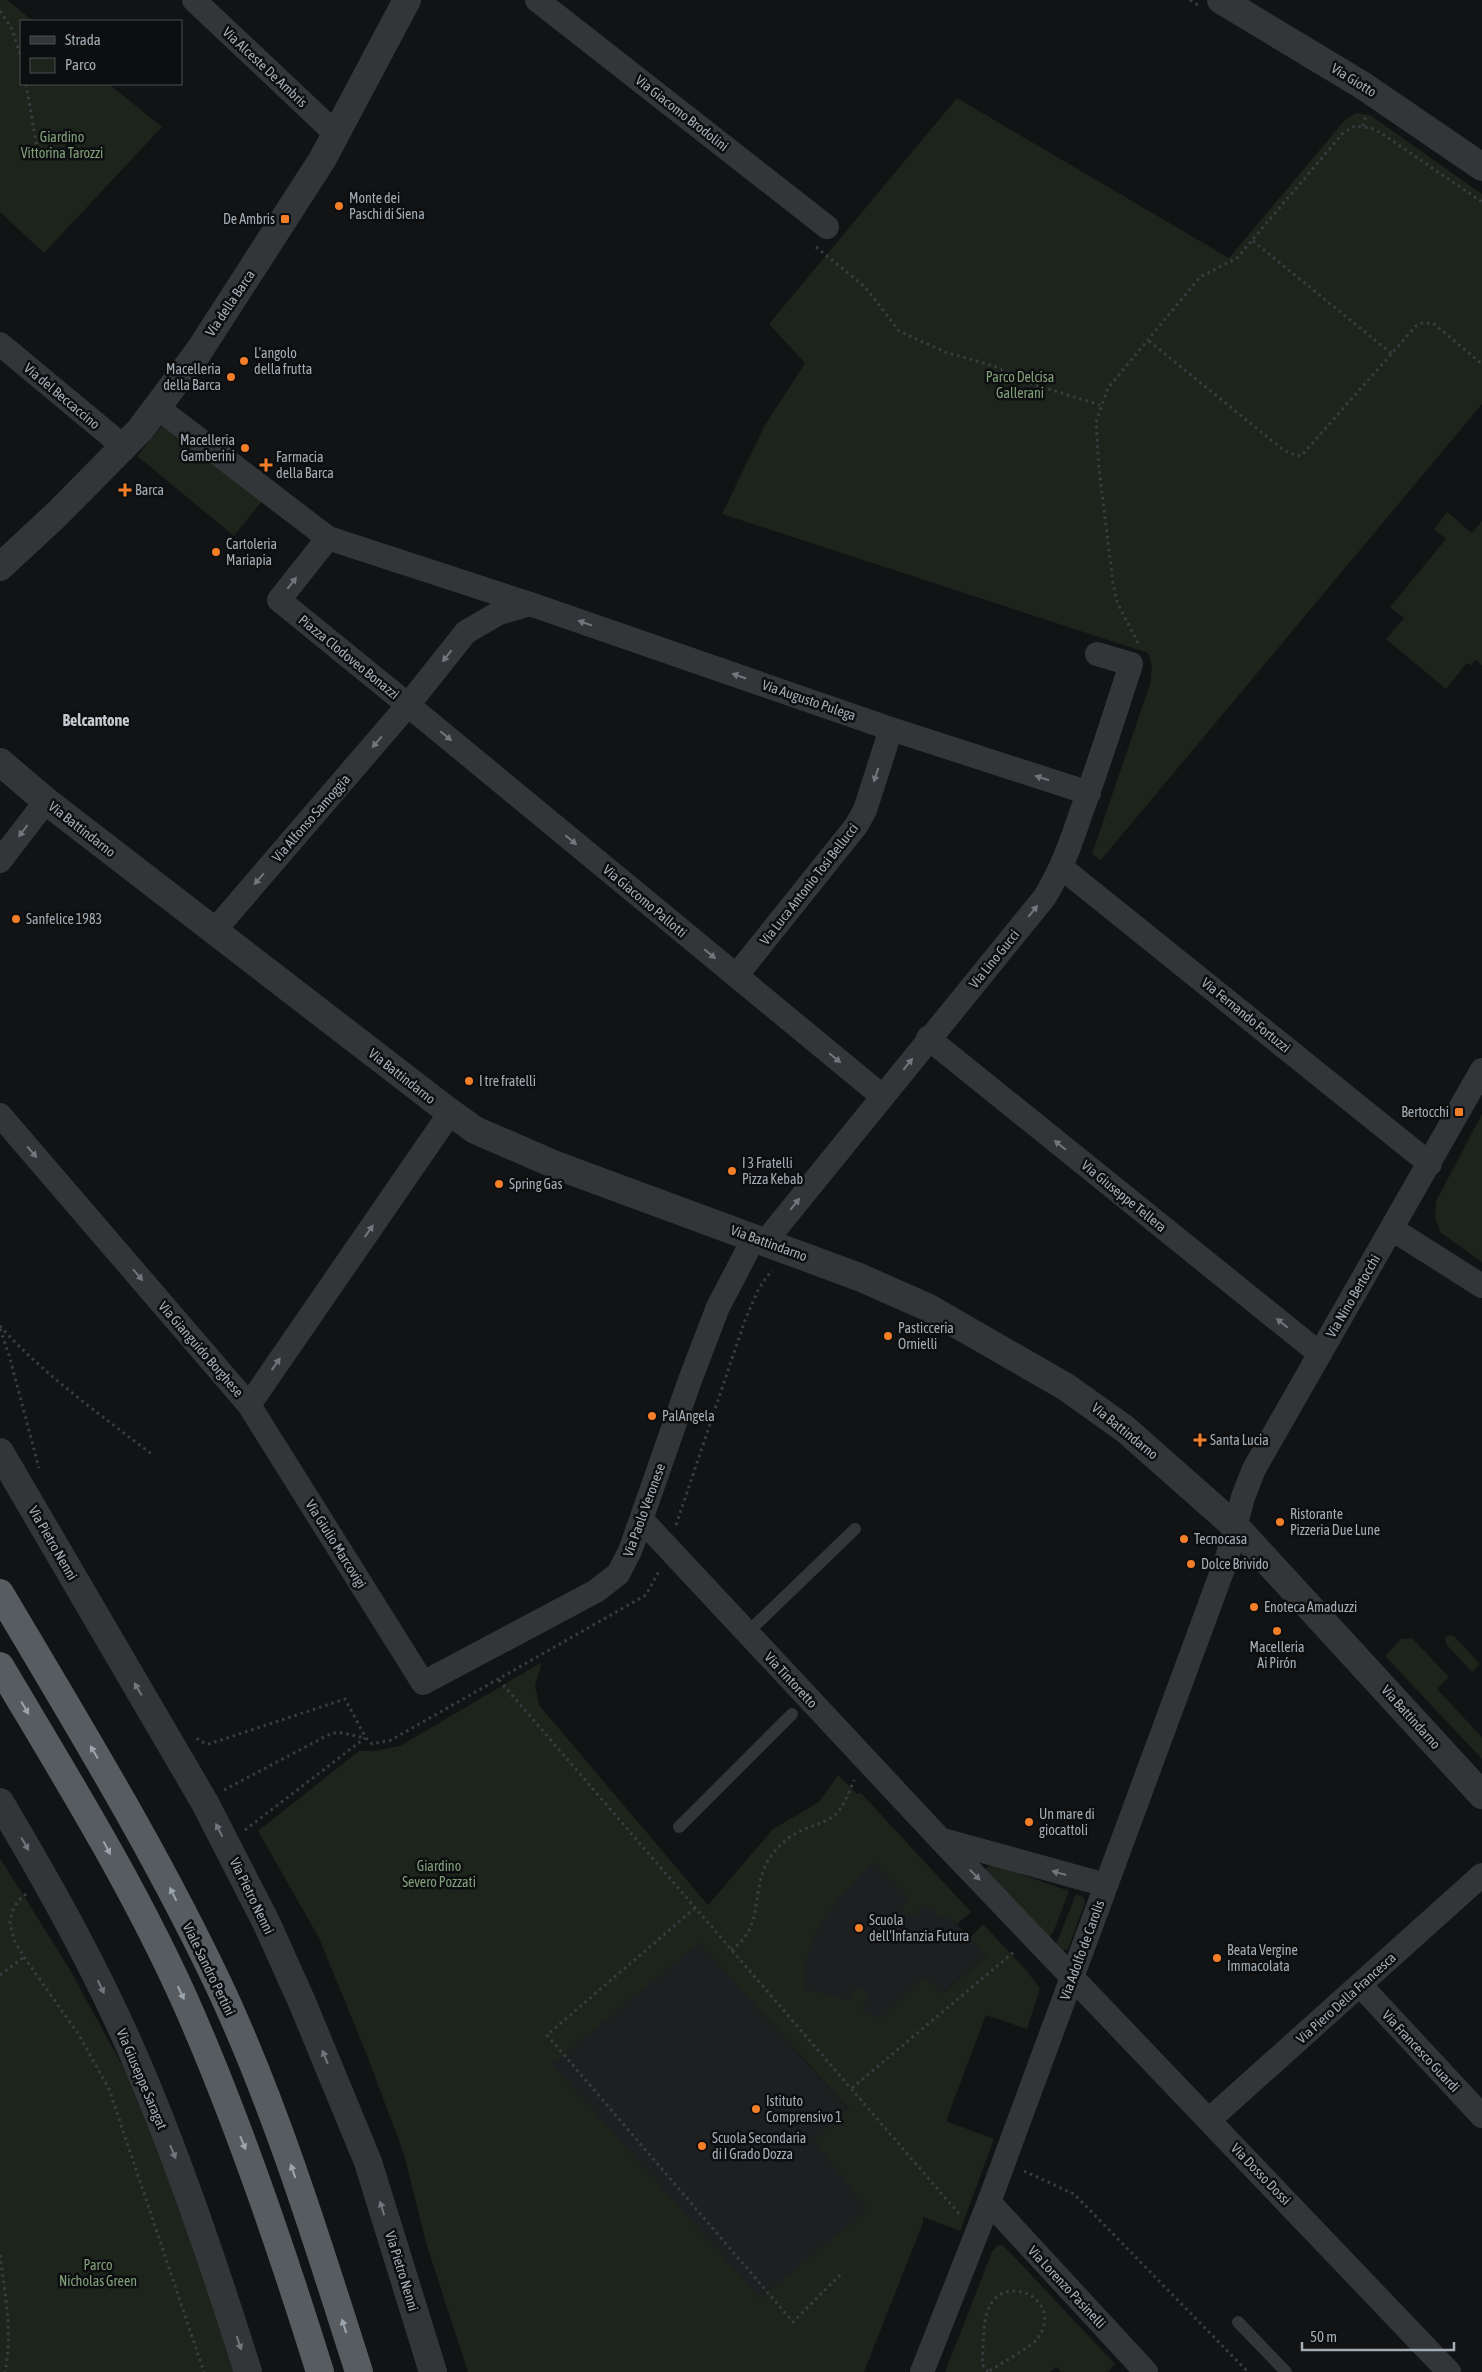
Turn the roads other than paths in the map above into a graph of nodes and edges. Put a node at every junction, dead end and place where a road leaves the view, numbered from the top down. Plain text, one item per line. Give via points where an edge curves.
1 (194, 0) edge
2 (406, 0) edge
3 (537, 0) edge
4 (1221, 0) edge
5 (336, 134) junction
6 (1482, 167) edge
7 (827, 227) road end
8 (0, 344) edge
9 (158, 408) junction
10 (124, 448) junction
11 (328, 538) junction
12 (0, 567) edge
13 (480, 588) junction
14 (530, 604) junction
15 (466, 632) junction
16 (1097, 654) dead end
17 (408, 705) junction
18 (891, 729) junction
19 (0, 762) edge
20 (1089, 793) junction
21 (46, 801) junction
22 (0, 861) edge
23 (1062, 868) junction
24 (214, 931) junction
25 (736, 976) junction
26 (928, 1038) junction
27 (1482, 1070) edge
28 (882, 1096) junction
29 (450, 1113) junction
30 (0, 1115) edge
31 (1430, 1164) junction
32 (1392, 1229) junction
33 (765, 1248) junction
34 (1482, 1286) edge
35 (1320, 1354) junction
36 (249, 1405) junction
37 (0, 1452) edge
38 (642, 1520) junction
39 (1236, 1527) junction
40 (854, 1529) dead end
41 (0, 1593) edge
42 (747, 1633) junction
43 (0, 1666) edge
44 (423, 1683) joint
45 (792, 1714) dead end
46 (1482, 1795) edge
47 (0, 1802) edge
48 (678, 1827) dead end
49 (941, 1840) junction
50 (1482, 1875) edge
51 (1106, 1886) junction
52 (1073, 1976) junction
53 (1361, 1986) junction
54 (1482, 2116) edge
55 (1209, 2120) junction
56 (989, 2202) junction
57 (1238, 2322) dead end
58 (248, 2372) edge
59 (320, 2372) edge
60 (359, 2372) edge
61 (433, 2372) edge
62 (922, 2372) edge
63 (1146, 2372) edge
64 (1286, 2372) edge
65 (1449, 2372) edge

1 - 5 street, Via Alceste De Ambris
2 - 5 street, Via della Barca
3 - 7 street, Via Giacomo Brodolini
4 - 6 street, Via Giotto via 1362,85
5 - 9 street, Via della Barca via 236,295
8 - 10 street, Via del Beccaccino
9 - 10 street, Via della Barca
9 - 11 street
10 - 12 street, Via della Barca
11 - 13 street
17 -> 11 street, Piazza Clodoveo Bonazzi via 279,600
13 - 14 street
13 - 15 street, Piazza Clodoveo Bonazzi
14 - 15 street, Piazza Clodoveo Bonazzi via 499,613
18 -> 14 street, Via Augusto Pulega
15 -> 17 street, Piazza Clodoveo Bonazzi
16 - 20 street, Via Lino Gucci via 1131,664
17 -> 24 street, Via Alfonso Samoggia
17 -> 25 street, Via Giacomo Pallotti
20 -> 18 street, Via Augusto Pulega
18 -> 25 street, Via Luca Antonio Tosi Bellucci via 865,810 856,826
19 - 21 street, Via Battindarno
20 - 23 street, Via Lino Gucci
21 -> 22 street
21 - 24 street, Via Battindarno
26 -> 23 street, Via Lino Gucci via 1044,898
23 - 31 street, Via Fernando Fortuzzi
24 - 29 street, Via Battindarno
25 -> 28 street, Via Giacomo Pallotti
28 -> 26 street, Via Lino Gucci
35 -> 26 street, Via Giuseppe Tellera
27 - 31 street, Via Nino Bertocchi
33 -> 28 street, Via Lino Gucci
29 - 33 street, Via Battindarno via 475,1130 558,1166
36 -> 29 street, Via Gianguido Borghese
30 -> 36 street, Via Gianguido Borghese
31 - 32 street, Via Nino Bertocchi
32 - 34 street
32 - 35 street, Via Nino Bertocchi
33 - 38 street, Via Paolo Veronese via 718,1307
33 - 39 street, Via Battindarno via 859,1277 927,1307 1026,1363 1125,1429
35 - 39 street, Via Nino Bertocchi via 1254,1469 1243,1496
36 - 44 street, Via Giulio Marcovigi
61 -> 37 street, Via Pietro Nenni via 368,2162 266,1922 205,1803
38 - 42 street, Via Tintoretto
38 - 44 street, Via Paolo Veronese via 625,1563 608,1583
39 - 46 street, Via Battindarno
39 - 51 street, Via Adolfo de Carolis
40 - 42 lane
60 -> 41 highway, Viale Sandro Pertini via 277,2125 223,1994 159,1866
42 - 49 street, Via Tintoretto
43 -> 59 highway via 98,1834 161,1950 190,2012 266,2203
45 - 48 lane
47 -> 58 street, Via Giuseppe Saragat via 86,1956 139,2068 188,2189
51 -> 49 street
49 -> 52 street, Via Tintoretto
50 - 53 street, Via Piero Della Francesca
51 - 52 street, Via Adolfo de Carolis
52 - 55 street, Via Dosso Dossi
52 - 56 street, Via Adolfo de Carolis
53 - 54 street, Via Francesco Guardi
53 - 55 street, Via Piero Della Francesca
55 - 65 street, Via Dosso Dossi
56 - 62 street, Via Adolfo de Carolis
56 - 63 street, Via Lorenzo Pasinelli
57 - 64 lane

